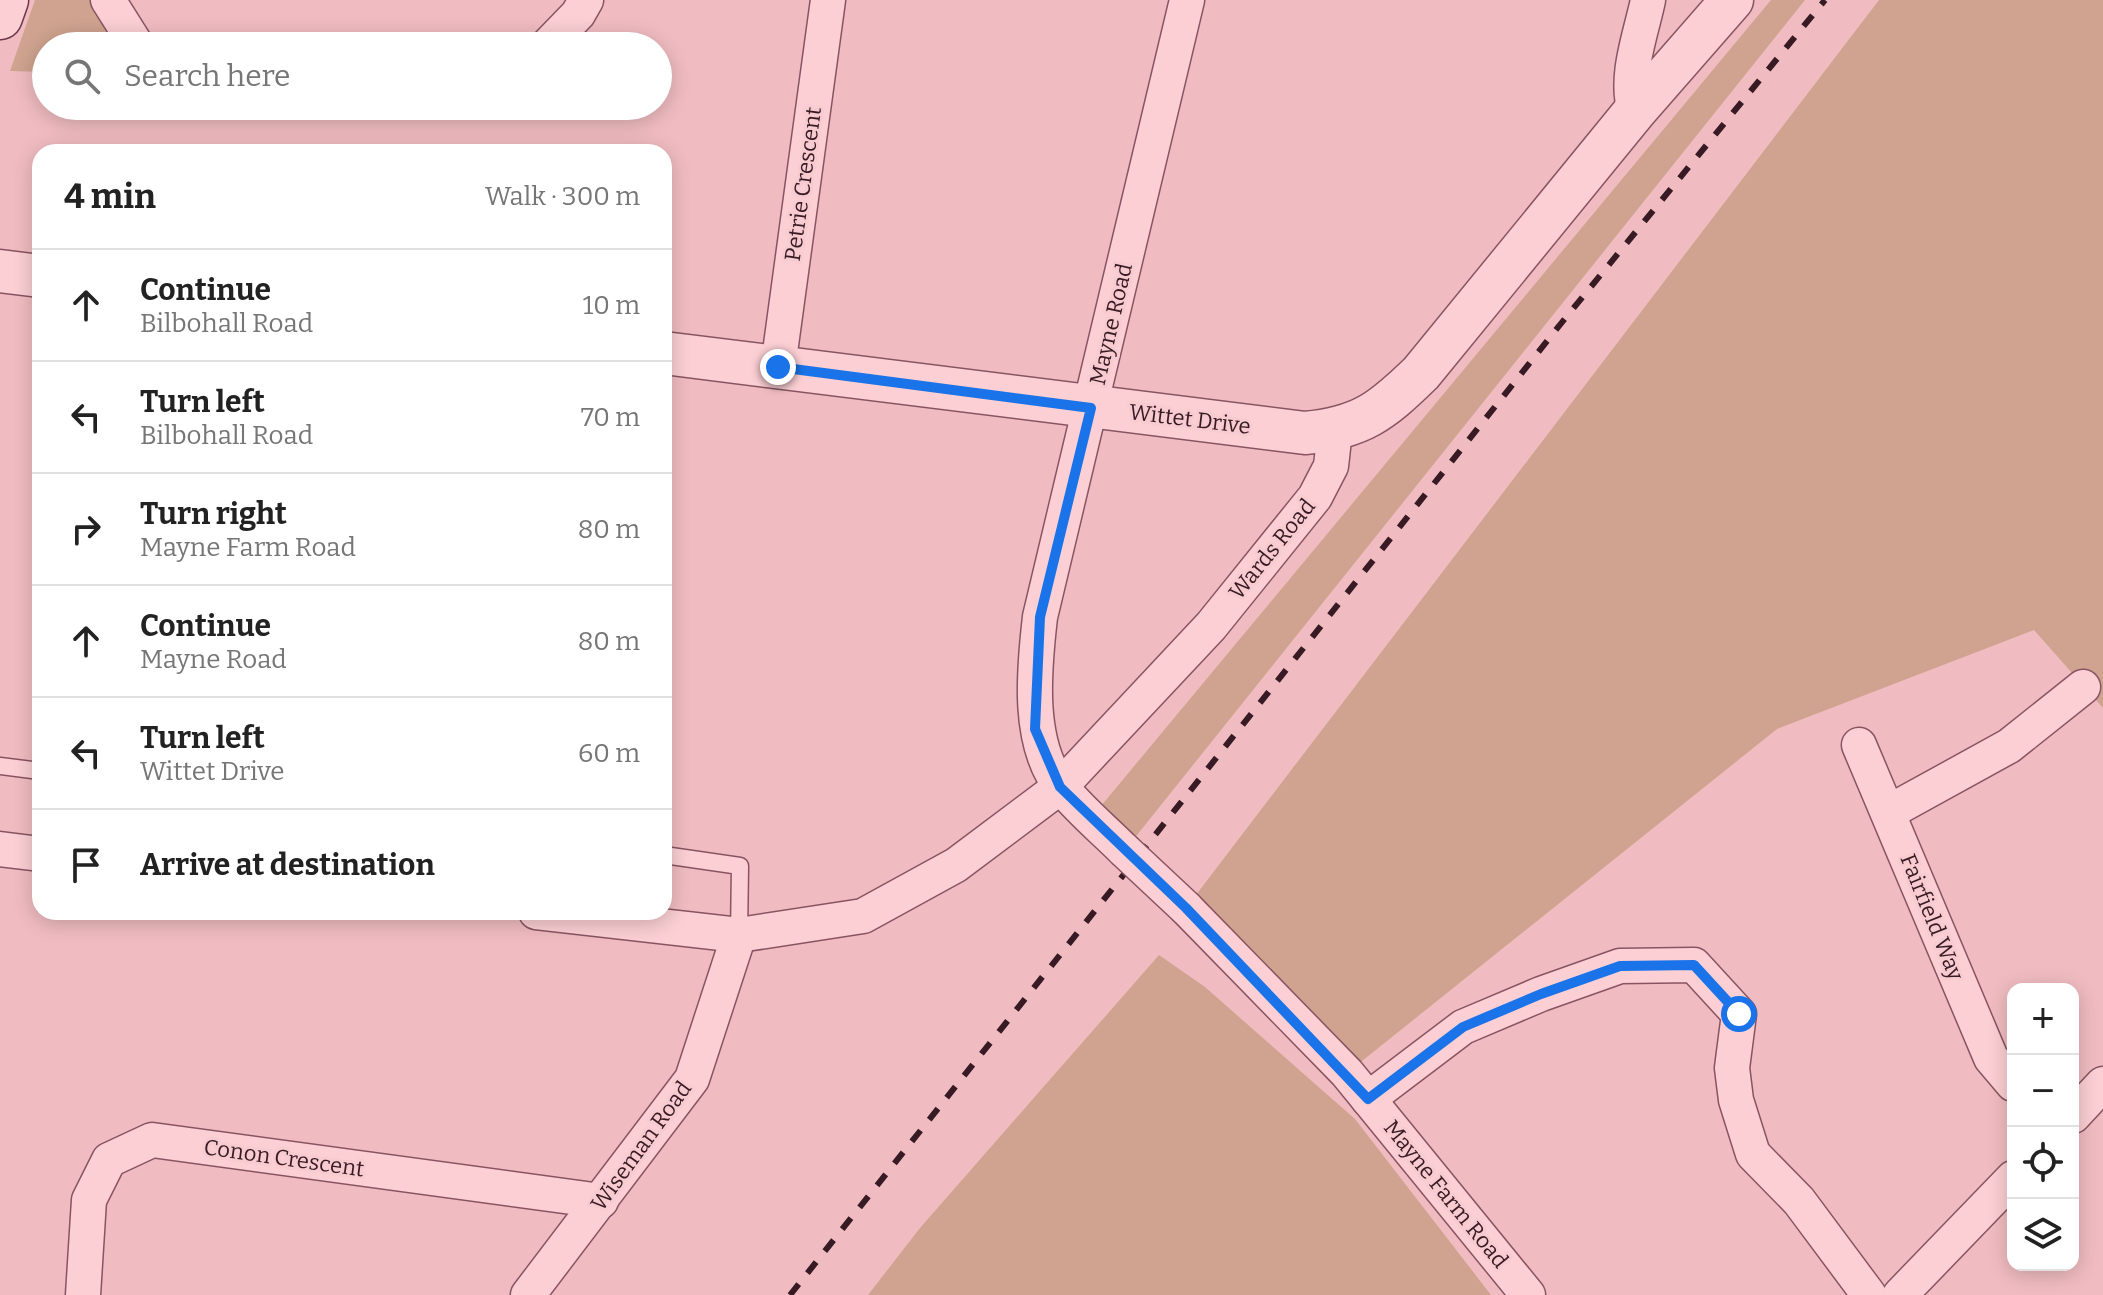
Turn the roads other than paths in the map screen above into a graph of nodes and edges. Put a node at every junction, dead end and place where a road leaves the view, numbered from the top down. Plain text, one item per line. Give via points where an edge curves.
1 (6, 0) edge
2 (108, 0) edge
3 (586, 0) edge
4 (828, 0) edge
5 (1187, 0) edge
6 (1648, 0) edge
7 (1732, 0) edge
8 (0, 17) edge
9 (128, 32) edge
10 (561, 32) edge
11 (1635, 111) junction
12 (0, 271) edge
13 (32, 275) edge
14 (672, 354) edge
15 (778, 367) junction
16 (1091, 408) junction
17 (1335, 430) junction
18 (2083, 687) dead end
19 (1859, 745) dead end
20 (0, 766) edge
21 (32, 770) edge
22 (1060, 787) junction
23 (1889, 812) junction
24 (0, 849) edge
25 (32, 853) edge
26 (672, 856) edge
27 (607, 920) edge
28 (739, 935) junction
29 (2007, 1077) edge
30 (2103, 1084) edge
31 (1368, 1099) junction
32 (2079, 1110) edge
33 (2007, 1184) edge
34 (601, 1201) junction
35 (83, 1295) edge
36 (528, 1295) edge
37 (1528, 1295) edge
38 (1869, 1295) edge
39 (1900, 1295) edge

1 - 8 main road
2 - 9 street
3 - 10 street
4 - 15 street, Petrie Crescent
5 - 16 street, Mayne Road
6 - 11 street via 1633,72
7 - 11 street
11 - 17 street via 1421,373 1390,404 1362,422
12 - 13 street
14 - 15 street, Wittet Drive
15 - 16 street, Wittet Drive
16 - 17 street, Wittet Drive via 1305,433
16 - 22 street, Mayne Road via 1040,617 1036,655 1035,729
17 - 22 street, Wards Road via 1331,466 1315,497 1211,626
18 - 23 street via 2009,746
19 - 23 street, Fairfield Way
20 - 21 lane
22 - 28 street, Wards Road via 956,865 863,916
22 - 31 street, Mayne Farm Road, bridge via 1186,908
23 - 29 street, Fairfield Way via 1991,1058
24 - 25 street
26 - 28 lane via 740,866
27 - 28 street, Wards Road
28 - 34 street, Wiseman Road via 692,1079
30 - 32 street
31 - 37 street, Mayne Farm Road
31 - 38 street via 1463,1027 1541,994 1620,966 1694,965 1739,1014 1732,1068 1753,1154 1799,1201
33 - 39 street
34 - 35 street, Conon Crescent via 152,1140 109,1160 89,1200
34 - 36 street, Wiseman Road

